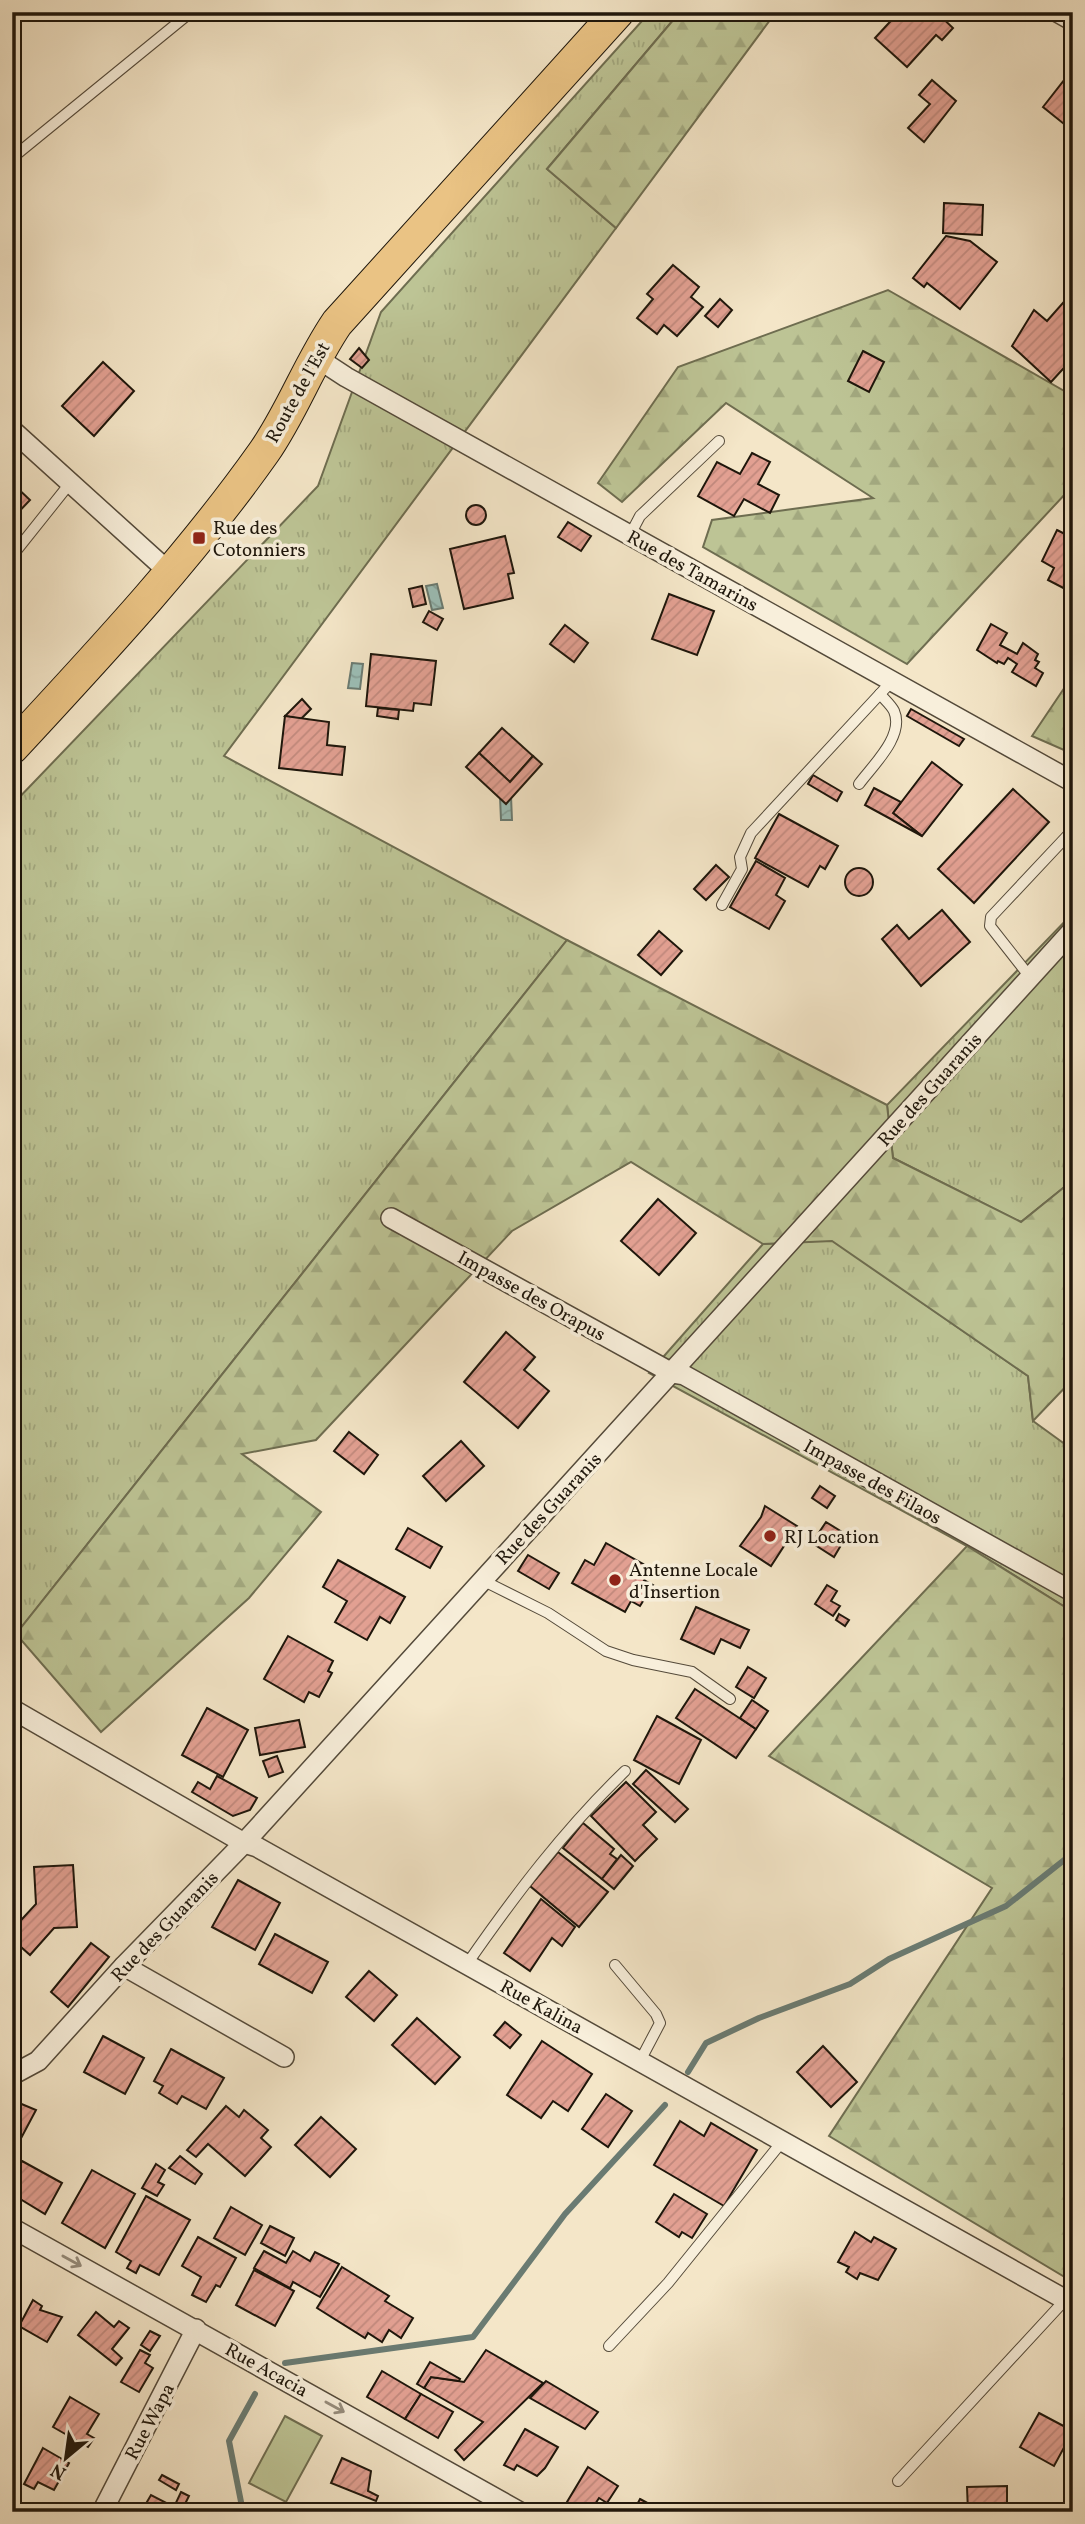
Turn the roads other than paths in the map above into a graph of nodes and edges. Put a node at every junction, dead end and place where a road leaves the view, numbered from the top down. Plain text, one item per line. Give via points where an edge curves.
1 (191, 12) edge
2 (618, 12) edge
3 (1057, 12) edge
4 (1073, 21) edge
5 (12, 158) edge
6 (314, 356) junction
7 (12, 430) edge
8 (719, 441) dead end
9 (72, 481) junction
10 (630, 535) junction
11 (12, 556) edge
12 (170, 573) junction
13 (886, 687) junction
14 (12, 748) edge
15 (1073, 782) edge
16 (859, 784) dead end
17 (1068, 835) dead end
18 (722, 905) dead end
19 (1073, 930) edge
20 (1030, 977) junction
21 (391, 1217) dead end
22 (672, 1373) junction
23 (482, 1580) junction
24 (1073, 1592) edge
25 (730, 1699) dead end
26 (12, 1709) edge
27 (625, 1771) dead end
28 (244, 1843) junction
29 (467, 1965) junction
30 (615, 1965) dead end
31 (124, 1966) junction
32 (284, 2057) dead end
33 (640, 2061) junction
34 (12, 2075) edge
35 (781, 2143) junction
36 (12, 2228) edge
37 (1069, 2302) edge
38 (197, 2329) junction
39 (609, 2346) dead end
40 (898, 2481) dead end
41 (102, 2512) edge
42 (520, 2512) edge

1 - 5 lane
2 - 6 main road, Route de l'Est via 337,323
3 - 4 street
6 - 10 street, Rue des Tamarins
6 - 12 main road, Route de l'Est via 265,450
7 - 9 street
8 - 10 lane via 640,516
9 - 11 lane
9 - 12 street
10 - 13 street, Rue des Tamarins
12 - 14 main road, Route de l'Est
13 - 15 street, Rue des Tamarins
13 - 16 lane via 895,712 891,741
13 - 18 lane via 751,833 740,857 742,869
17 - 20 lane via 990,916 990,926
19 - 20 street, Rue des Guaranis
20 - 22 street, Rue des Guaranis
21 - 22 street, Impasse des Orapus
22 - 23 street, Rue des Guaranis
22 - 24 street, Impasse des Filaos via 684,1375
23 - 25 lane via 548,1613 606,1651 692,1672
23 - 28 street, Rue des Guaranis
26 - 28 street, Rue Kalina
27 - 29 lane via 577,1817 519,1889
28 - 29 street, Rue Kalina
28 - 31 street, Rue des Guaranis
29 - 33 street, Rue Kalina
30 - 33 lane via 660,2023
31 - 32 street
31 - 34 street, Rue des Guaranis via 38,2061
33 - 35 street, Rue Kalina
35 - 37 street, Rue Kalina
35 - 39 lane via 668,2283
36 -> 38 street, Rue Acacia
37 - 40 lane
38 - 41 street, Rue Wapa
38 -> 42 street, Rue Acacia

